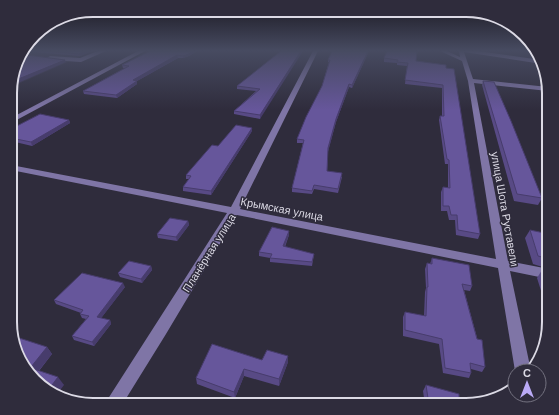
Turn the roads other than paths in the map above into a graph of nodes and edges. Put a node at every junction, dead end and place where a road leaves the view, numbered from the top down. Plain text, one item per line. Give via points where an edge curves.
1 (108, 70) edge
2 (307, 70) edge
3 (468, 70) edge
4 (471, 81) junction
5 (542, 88) edge
6 (17, 118) edge
7 (17, 168) edge
8 (234, 211) junction
9 (503, 264) junction
10 (542, 272) edge
11 (522, 363) edge
12 (117, 398) edge

1 - 6 street
2 - 8 street, Планёрная улица
3 - 4 street, улица Шота Руставели
4 - 5 street
4 - 9 street, улица Шота Руставели
7 - 8 street, Крымская улица
8 - 9 street, Крымская улица
8 - 12 street, Планёрная улица
9 - 10 street, Крымская улица
9 - 11 street, улица Шота Руставели

